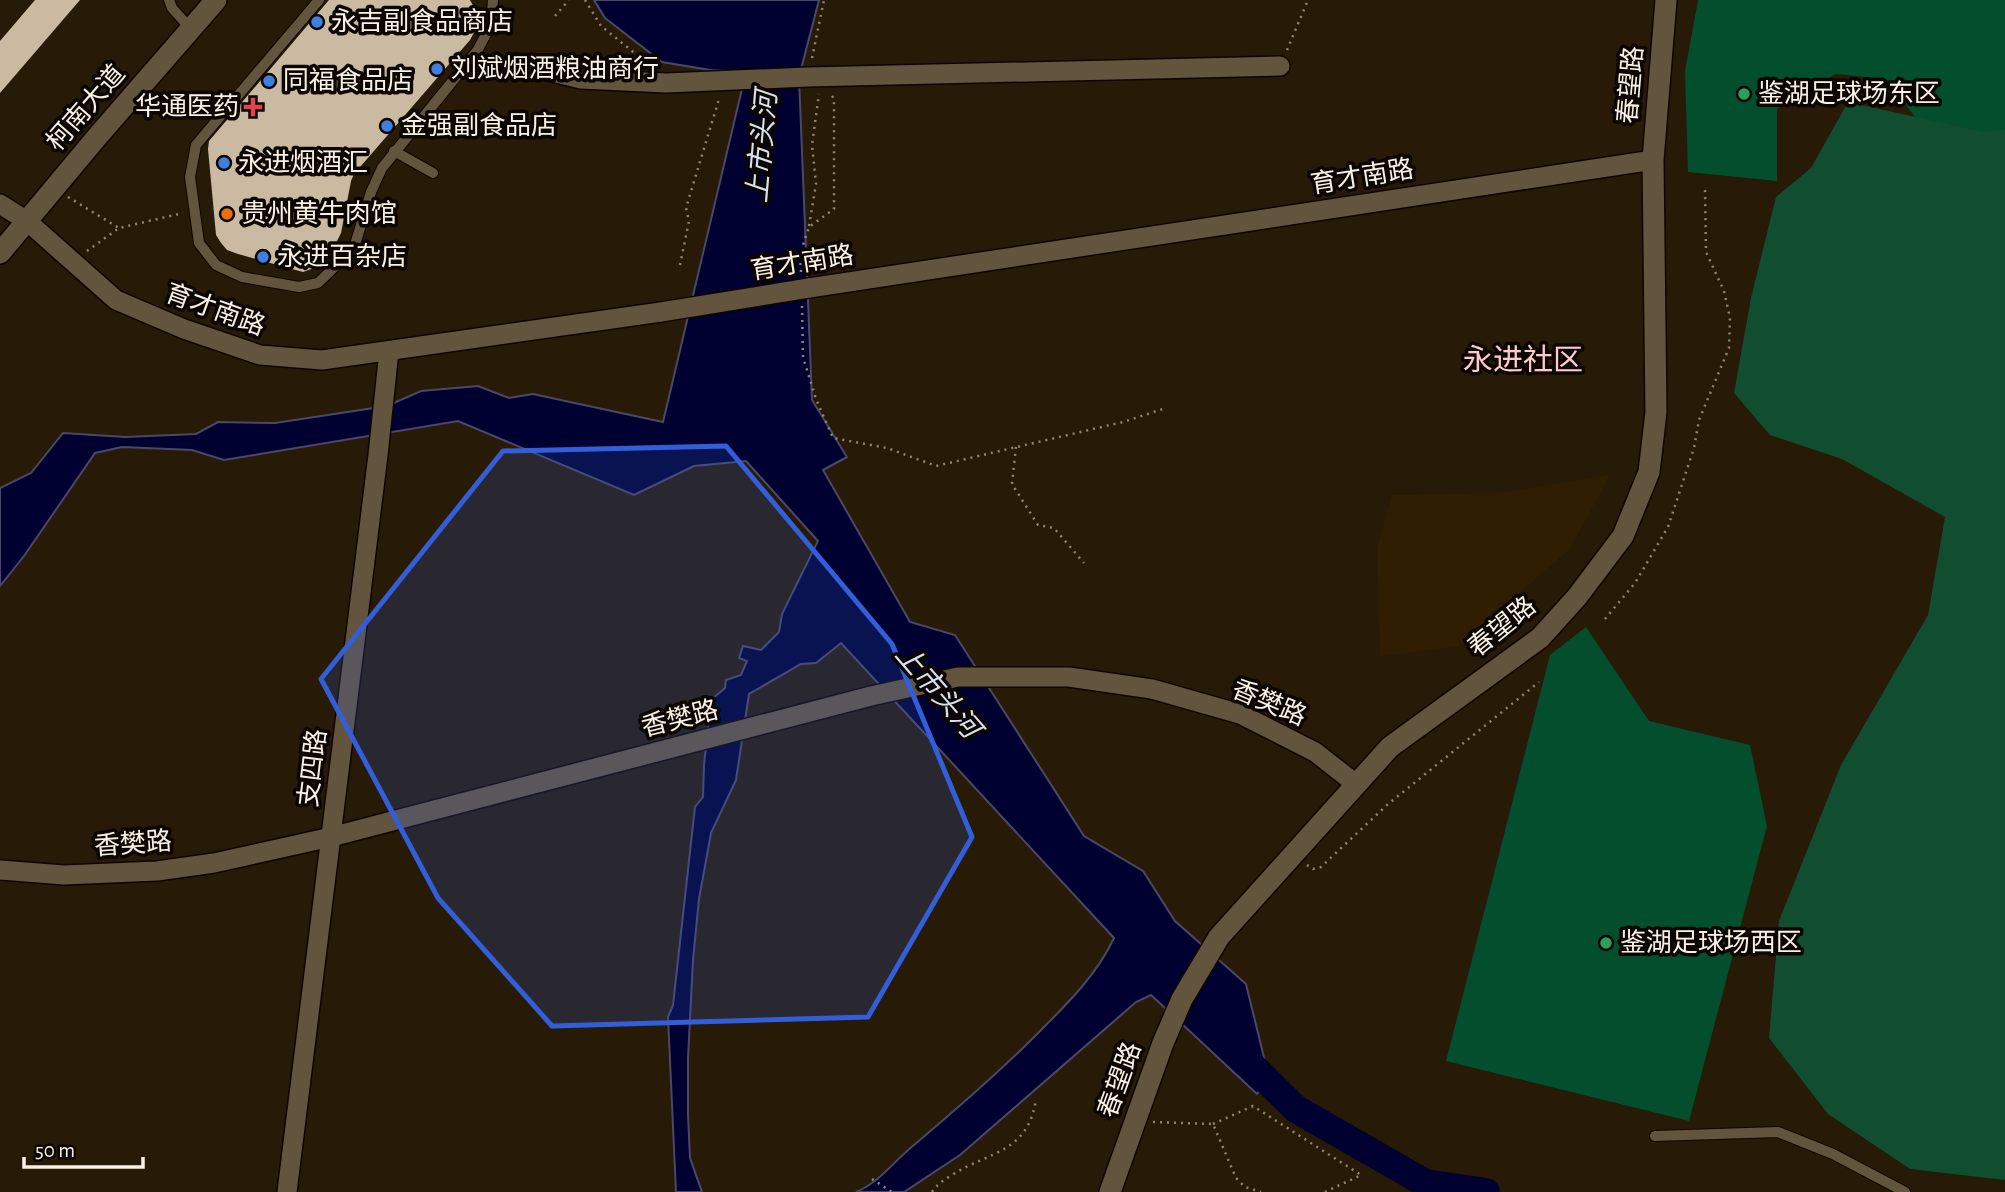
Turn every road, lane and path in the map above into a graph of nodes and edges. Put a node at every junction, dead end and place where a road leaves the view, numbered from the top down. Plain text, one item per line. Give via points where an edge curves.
1 (169, 0) edge
2 (216, 0) edge
3 (493, 0) edge
4 (569, 0) edge
5 (585, 0) edge
6 (824, 0) edge
7 (1308, 0) edge
8 (1666, 0) edge
9 (314, 2) edge
10 (555, 16) dead end
11 (191, 29) junction
12 (813, 52) dead end
13 (516, 63) dead end
14 (1280, 66) joint
15 (814, 77) junction
16 (716, 80) junction
17 (666, 83) junction
18 (394, 151) junction
19 (1653, 160) junction
20 (433, 173) dead end
21 (54, 188) junction
22 (1705, 190) dead end
23 (0, 204) edge
24 (193, 211) junction
25 (27, 221) junction
26 (809, 227) junction
27 (119, 228) junction
28 (0, 253) edge
29 (72, 261) junction
30 (680, 265) dead end
31 (804, 291) junction
32 (389, 351) junction
33 (1163, 409) dead end
34 (1016, 447) junction
35 (1084, 563) dead end
36 (1605, 619) dead end
37 (1539, 682) dead end
38 (1356, 785) junction
39 (331, 838) junction
40 (1292, 856) junction
41 (0, 870) edge
42 (1036, 1099) dead end
43 (1135, 1121) junction
44 (1213, 1124) junction
45 (1655, 1136) dead end
46 (872, 1179) dead end
47 (287, 1192) edge
48 (892, 1192) edge
49 (932, 1192) edge
50 (1110, 1192) edge
51 (1261, 1192) edge
52 (1325, 1192) edge
53 (1905, 1192) edge

1 - 11 lane
2 - 11 street, 柯南大道
3 - 18 lane via 491,25 477,51
4 - 10 path
5 - 17 path via 601,26
6 - 12 path
7 - 14 path
8 - 19 street, 春望路
9 - 24 lane via 196,145 190,177
11 - 21 street, 柯南大道
13 - 17 street via 582,79
14 - 15 street
15 - 16 street
15 - 26 path via 816,184
15 - 26 path via 834,99 834,209
16 - 17 street
16 - 30 path via 705,93 720,96 686,208 689,221
18 - 20 lane
18 - 24 lane via 371,192 354,248 318,283 299,287 242,277 216,265 200,243
19 - 31 street, 育才南路
19 - 38 street, 春望路 via 1656,412 1649,472 1623,536 1539,638 1390,747
21 - 25 street, 柯南大道
21 - 27 path
22 - 36 path via 1706,252 1724,290 1730,318 1729,348 1699,420 1668,527 1636,583
23 - 25 street, 育才南路
24 - 27 path
25 - 28 street, 柯南大道
25 - 29 street, 育才南路
26 - 31 path via 800,254
27 - 29 path
29 - 32 street, 育才南路 via 116,300 260,355 322,360
31 - 32 street, 育才南路, bridge
31 - 34 path via 803,357 833,438 887,448 936,466
32 - 39 street, 支四路
33 - 34 path
34 - 35 path via 1012,484 1038,525 1054,528
37 - 40 path via 1387,805 1321,867 1313,869
38 - 39 street, 香樊路 via 1315,752 1240,714 1152,689 1069,677 958,677
38 - 40 street, 春望路
39 - 41 street, 香樊路 via 157,871 64,875
39 - 47 street, 支四路
40 - 43 street, 春望路 via 1219,937 1182,999
42 - 49 path via 1033,1117 1013,1143 963,1168
43 - 44 path
43 - 50 street, 春望路
44 - 51 path via 1236,1178
44 - 52 path via 1253,1106 1361,1175
45 - 53 lane via 1778,1132 1833,1154
46 - 48 path

